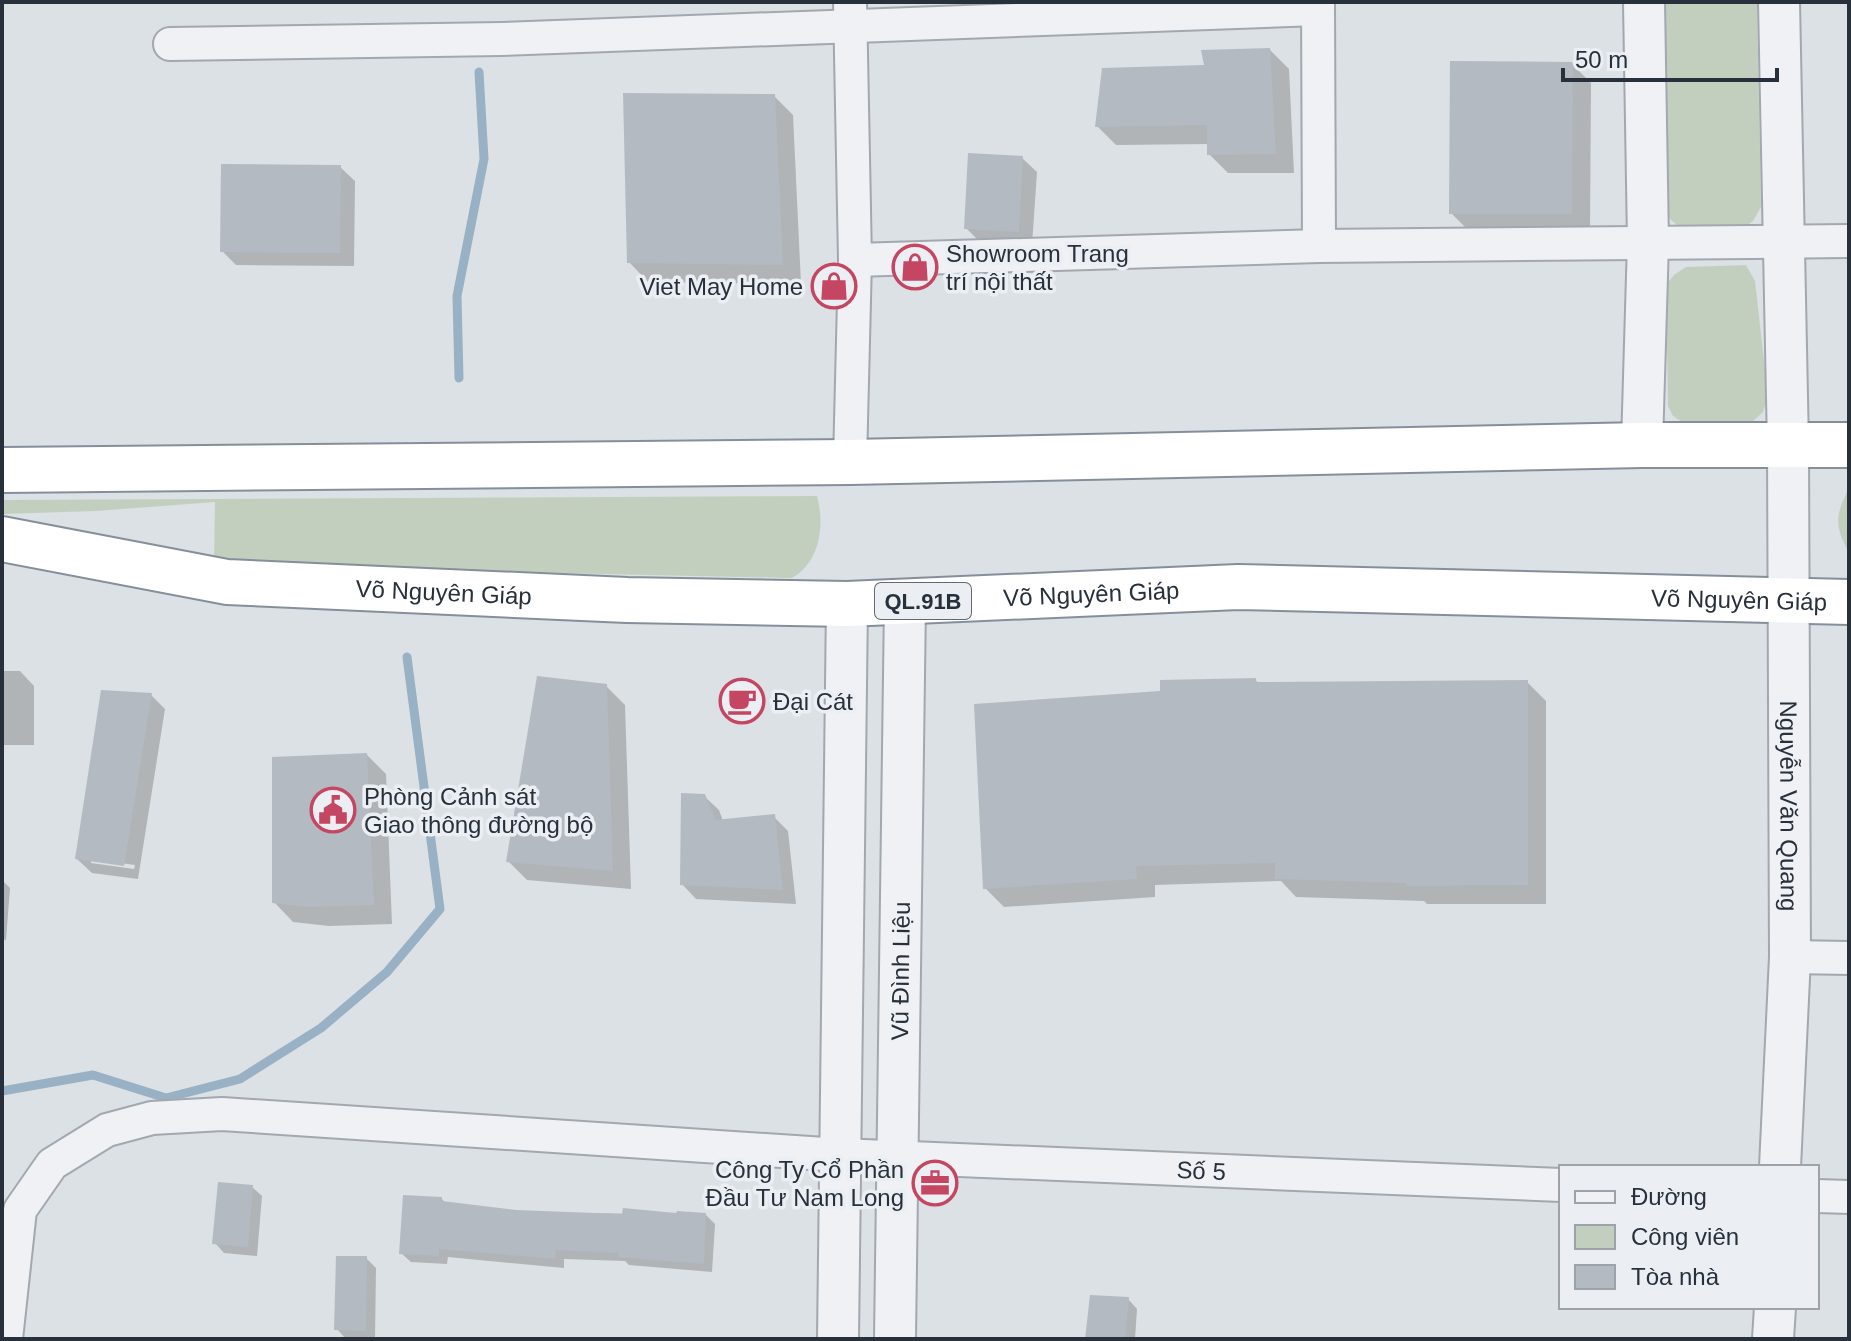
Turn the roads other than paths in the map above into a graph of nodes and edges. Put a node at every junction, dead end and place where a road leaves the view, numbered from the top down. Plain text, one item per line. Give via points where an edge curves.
1 (1644, 2) edge
2 (1779, 2) edge
3 (1318, 6) edge
4 (850, 14) edge
5 (170, 44) dead end
6 (1849, 241) edge
7 (1648, 242) junction
8 (1783, 243) junction
9 (1319, 246) junction
10 (855, 260) junction
11 (1642, 445) junction
12 (1849, 445) edge
13 (1788, 446) junction
14 (850, 462) junction
15 (2, 470) edge
16 (2, 539) edge
17 (905, 602) junction
18 (1790, 602) junction
19 (1849, 602) edge
20 (847, 604) junction
21 (1790, 957) junction
22 (1849, 958) edge
23 (840, 1155) junction
24 (898, 1157) junction
25 (1780, 1165) edge
26 (1559, 1185) edge
27 (1819, 1196) edge
28 (1849, 1197) edge
29 (1775, 1309) edge
30 (6, 1339) edge
31 (838, 1339) edge
32 (895, 1339) edge
33 (1773, 1339) edge

1 - 7 street
2 - 8 street, Nguyễn Văn Quang
3 - 4 street
3 - 9 street
4 - 5 street via 501,39
4 - 10 street
6 - 8 street
7 - 8 street
7 - 9 street
7 - 11 street
8 - 13 street, Nguyễn Văn Quang
9 - 10 street
10 - 14 street
11 - 13 highway
11 - 14 highway
12 - 13 highway
13 - 18 street, Nguyễn Văn Quang
14 - 15 highway
16 - 20 highway, Võ Nguyên Giáp / QL.91B via 227,582
17 - 18 highway, Võ Nguyên Giáp / QL.91B via 1238,587
17 - 20 highway, Võ Nguyên Giáp / QL.91B
17 - 24 street, Vũ Đình Liệu
18 - 19 highway, Võ Nguyên Giáp / QL.91B
18 - 21 street, Nguyễn Văn Quang
20 - 23 street
21 - 22 street
21 - 25 street, Nguyễn Văn Quang
23 - 24 street, Số 5
23 - 30 street, Số 5 via 222,1114 152,1118 107,1130 52,1164 20,1210
23 - 31 street
24 - 26 street, Số 5
24 - 32 street, Vũ Đình Liệu
27 - 28 street
29 - 33 street

